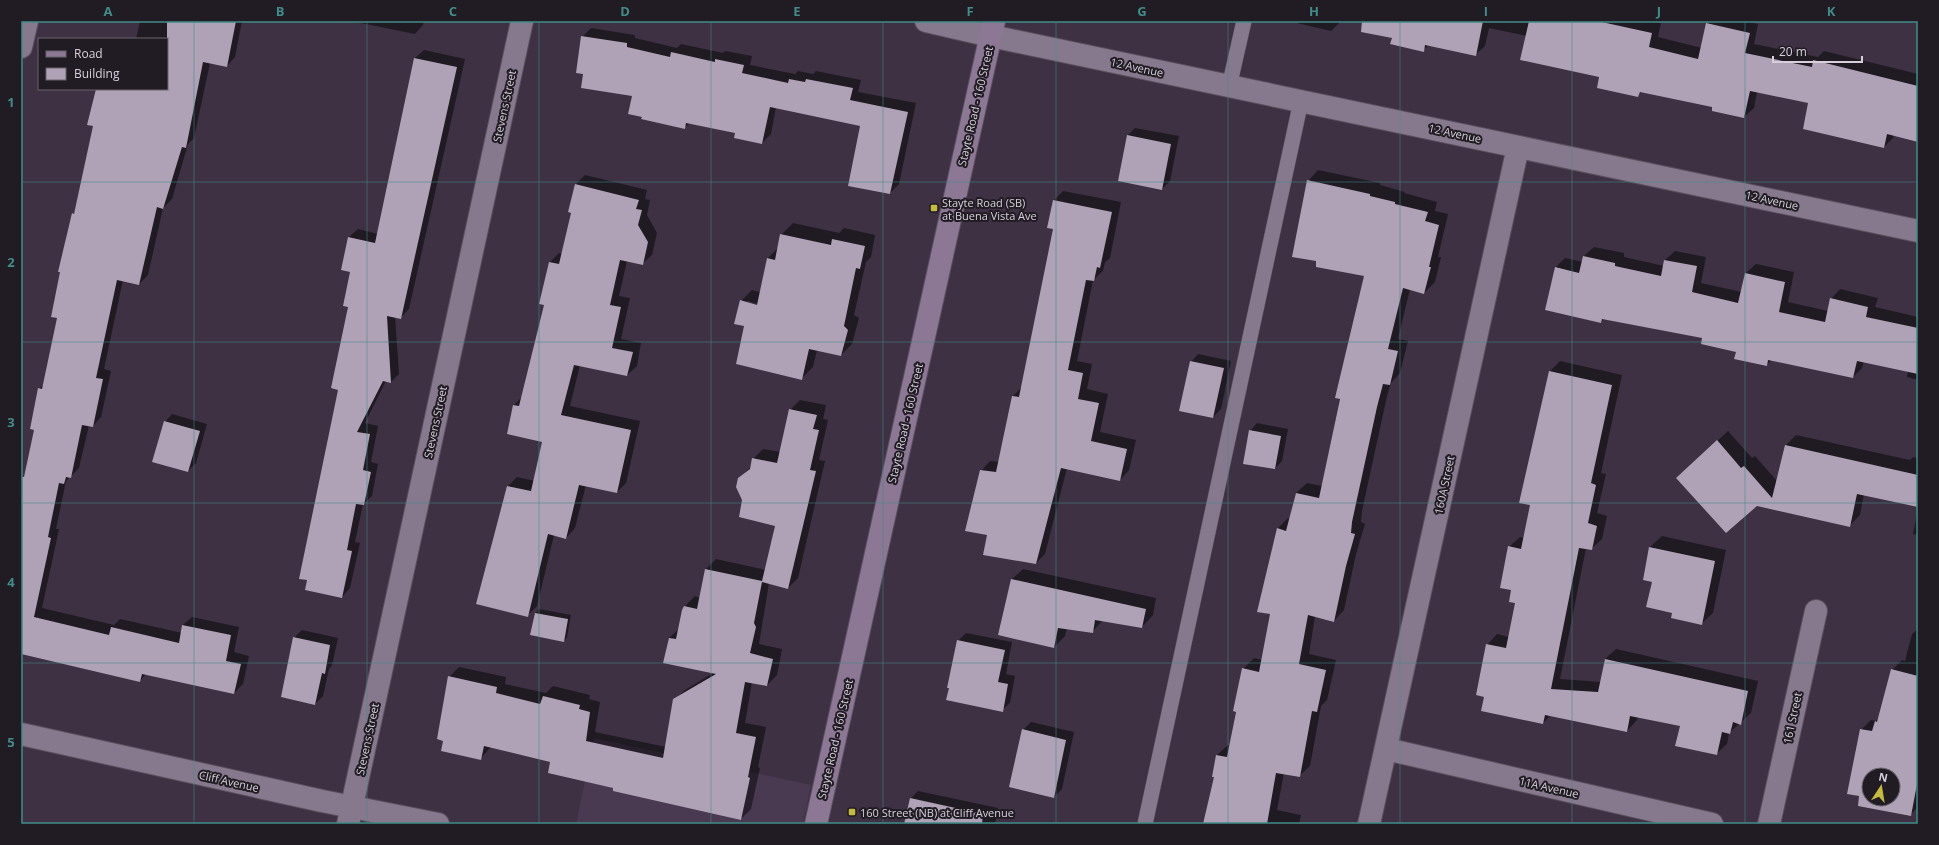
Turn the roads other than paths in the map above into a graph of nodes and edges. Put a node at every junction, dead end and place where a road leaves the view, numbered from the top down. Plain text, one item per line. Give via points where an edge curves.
1 (27, 21) edge
2 (522, 21) edge
3 (926, 21) edge
4 (1244, 21) edge
5 (993, 28) edge
6 (21, 48) edge
7 (1229, 87) junction
8 (1300, 101) junction
9 (1518, 147) junction
10 (1918, 231) edge
11 (1816, 611) dead end
12 (21, 734) edge
13 (1386, 749) junction
14 (350, 815) edge
15 (438, 824) edge
16 (816, 824) edge
17 (1144, 824) edge
18 (1369, 824) edge
19 (1712, 824) edge
20 (1769, 824) edge

1 - 6 street
2 - 14 street, Stevens Street
3 - 5 street, 12 Avenue
4 - 7 lane
5 - 7 street, 12 Avenue
5 - 16 main road, Stayte Road - 160 Street
7 - 8 street, 12 Avenue
8 - 9 street, 12 Avenue
8 - 17 lane
9 - 10 street, 12 Avenue
9 - 13 street, 160A Street
11 - 20 street, 161 Street
12 - 14 street, Cliff Avenue
13 - 18 street, 160A Street
13 - 19 street, 11A Avenue
14 - 15 street, Cliff Avenue

